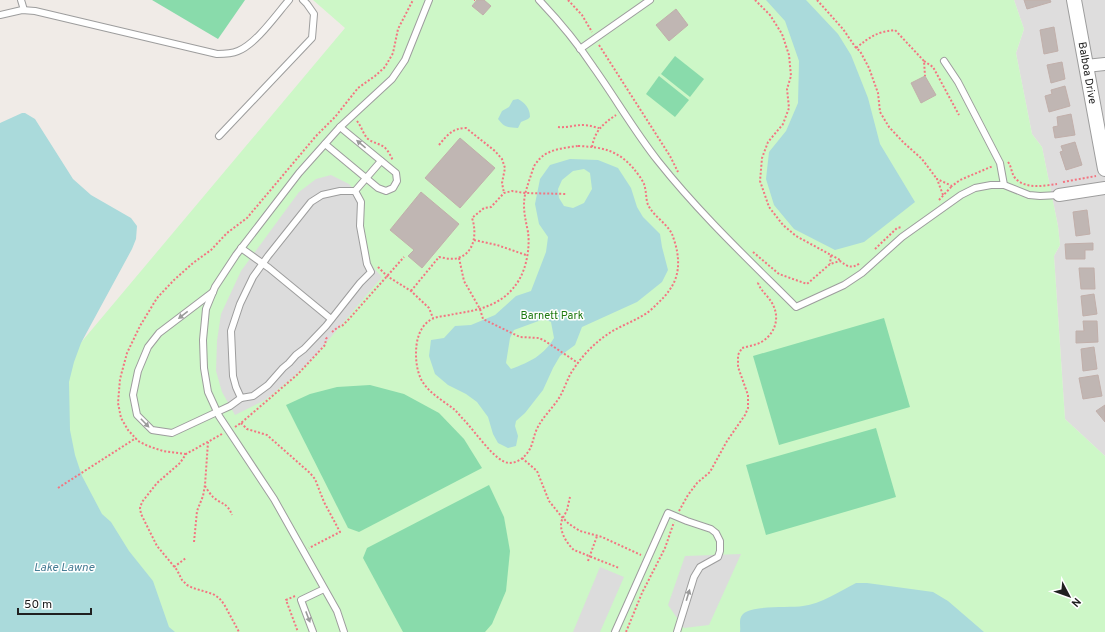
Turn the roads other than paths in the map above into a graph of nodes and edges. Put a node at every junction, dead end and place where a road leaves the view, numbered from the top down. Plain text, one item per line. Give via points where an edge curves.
1 (21, 0) edge
2 (289, 0) edge
3 (303, 0) edge
4 (428, 0) edge
5 (539, 0) edge
6 (650, 0) edge
7 (1074, 0) edge
8 (24, 10) junction
9 (0, 15) edge
10 (580, 49) junction
11 (944, 60) dead end
12 (1105, 64) edge
13 (1086, 66) junction
14 (340, 127) junction
15 (219, 136) dead end
16 (325, 144) junction
17 (381, 161) junction
18 (1101, 172) edge
19 (366, 178) junction
20 (1004, 185) junction
21 (1105, 188) edge
22 (355, 191) junction
23 (1059, 195) joint
24 (241, 248) junction
25 (263, 263) junction
26 (214, 291) junction
27 (331, 319) junction
28 (241, 398) junction
29 (217, 412) junction
30 (324, 589) junction
31 (314, 632) edge
32 (344, 632) edge
33 (615, 632) edge
34 (677, 632) edge

1 - 8 lane
2 - 8 lane via 250,44 239,51 227,54 217,54 35,10
3 - 15 lane via 314,14 312,38
4 - 14 lane via 405,60 392,79
5 - 10 lane
6 - 10 lane
7 - 13 street, Balboa Drive
8 - 9 lane
10 - 20 lane via 622,111 688,197 796,307 844,285 862,273 902,237 961,195 975,188
11 - 20 lane via 1000,163
12 - 13 street
13 - 18 street, Balboa Drive
14 - 16 lane
17 -> 14 lane
16 - 19 lane
16 - 24 lane via 299,173
17 - 19 lane
17 - 19 lane via 396,173 397,182 393,188 386,191
19 - 22 lane
20 - 23 lane via 1029,196
21 - 23 street
22 - 25 lane via 322,195 311,202
22 - 27 lane via 361,202 360,226 367,264 372,272
24 - 25 lane
24 - 26 lane
25 - 27 lane
25 - 28 lane via 240,304 231,331 233,376
26 - 29 lane via 206,310 203,340 208,392
26 -> 29 lane via 159,333 148,347 138,372 133,395 137,415 152,430 172,433
27 - 28 lane via 268,385 253,396
28 - 29 lane
29 - 30 lane via 274,499
30 -> 31 lane via 301,600
30 - 32 lane
34 -> 33 lane via 694,577 700,567 718,557 720,541 711,529 668,513

